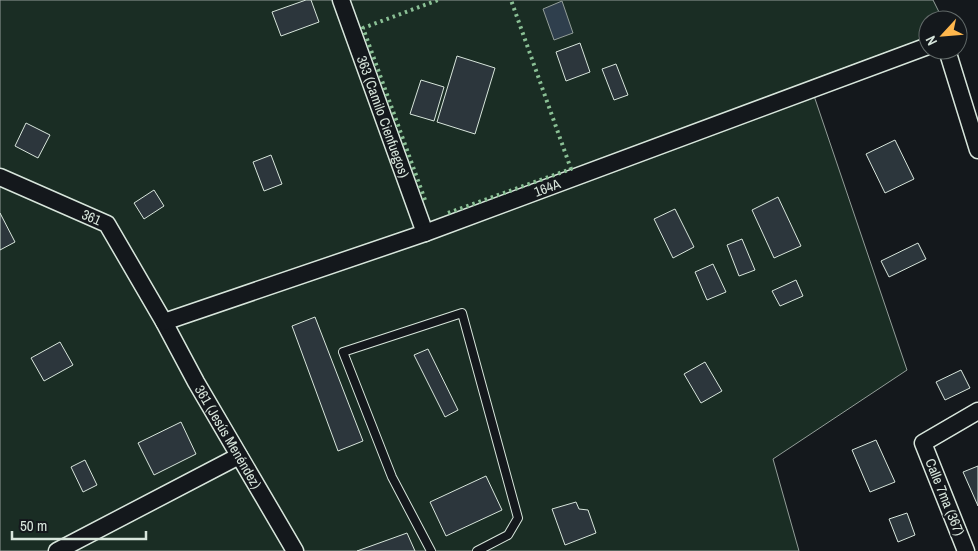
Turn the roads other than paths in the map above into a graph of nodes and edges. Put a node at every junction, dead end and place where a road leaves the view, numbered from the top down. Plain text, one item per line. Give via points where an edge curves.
1 (340, 0) edge
2 (918, 50) edge
3 (950, 60) edge
4 (978, 150) edge
5 (0, 177) edge
6 (425, 234) junction
7 (164, 322) junction
8 (978, 411) edge
9 (239, 456) junction
10 (57, 551) edge
11 (295, 551) edge
12 (431, 551) edge
13 (477, 551) edge
14 (966, 551) edge

1 - 6 street, 363 (Camilo Cienfuegos)
2 - 6 street, 164A
3 - 4 street
5 - 7 street, 361 via 107,224
6 - 7 street, 164A
7 - 9 street, 361 (Jesús Menéndez)
8 - 14 street, Calle 7ma (367) via 923,444
9 - 10 street
9 - 11 street, 361 (Jesús Menéndez)
12 - 13 lane via 392,477 343,352 462,313 518,518 508,535

